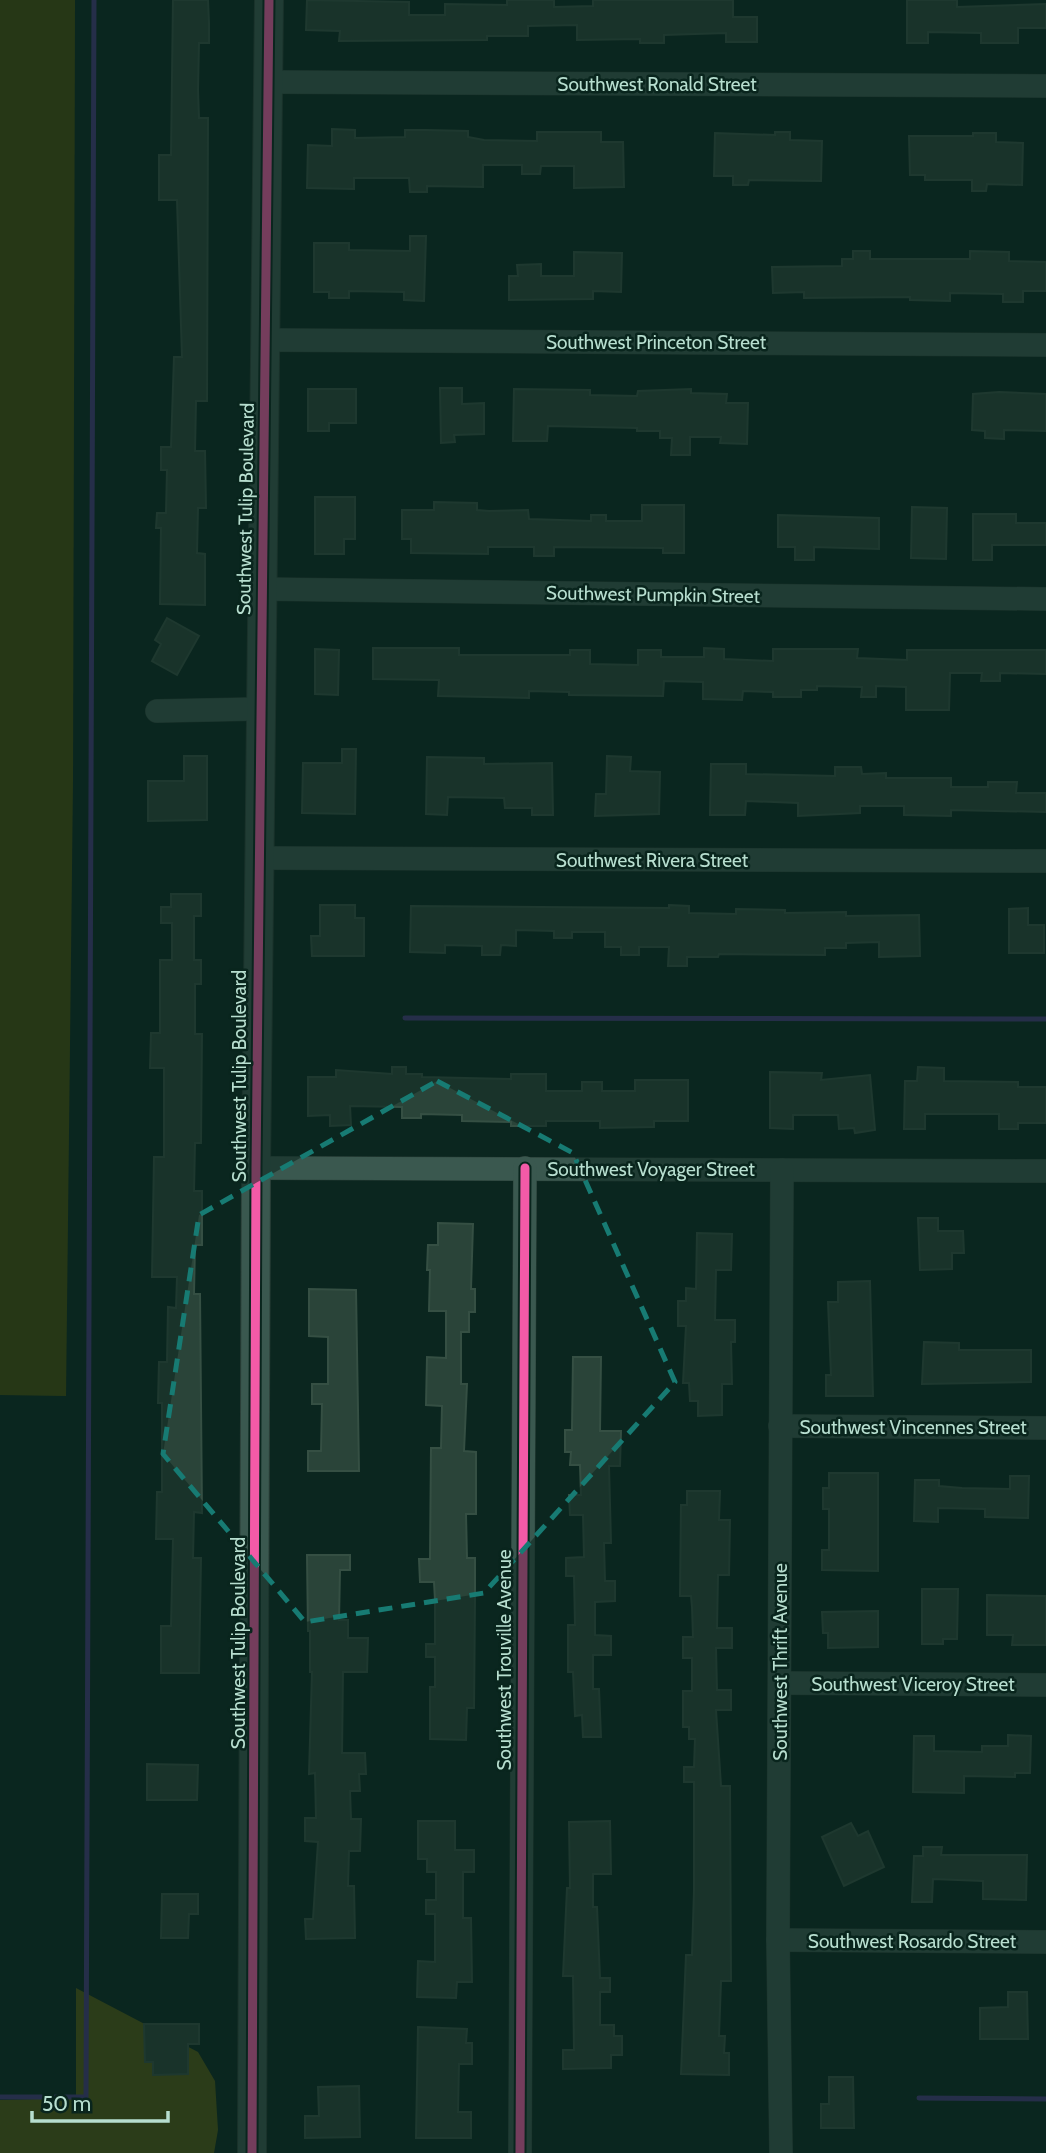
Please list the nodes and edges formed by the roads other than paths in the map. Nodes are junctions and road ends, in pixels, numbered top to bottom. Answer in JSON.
{"nodes":[{"id":1,"x":269,"y":0,"type":"edge"},
{"id":2,"x":268,"y":82,"type":"junction"},
{"id":3,"x":1046,"y":86,"type":"edge"},
{"id":4,"x":266,"y":340,"type":"junction"},
{"id":5,"x":1046,"y":345,"type":"edge"},
{"id":6,"x":261,"y":589,"type":"junction"},
{"id":7,"x":1046,"y":599,"type":"edge"},
{"id":8,"x":260,"y":709,"type":"junction"},
{"id":9,"x":157,"y":711,"type":"dead end"},
{"id":10,"x":258,"y":858,"type":"junction"},
{"id":11,"x":1046,"y":861,"type":"edge"},
{"id":12,"x":256,"y":1168,"type":"junction"},
{"id":13,"x":525,"y":1168,"type":"junction"},
{"id":14,"x":782,"y":1170,"type":"junction"},
{"id":15,"x":1046,"y":1171,"type":"edge"},
{"id":16,"x":780,"y":1426,"type":"junction"},
{"id":17,"x":1046,"y":1428,"type":"edge"},
{"id":18,"x":780,"y":1683,"type":"junction"},
{"id":19,"x":1046,"y":1685,"type":"edge"},
{"id":20,"x":778,"y":1940,"type":"junction"},
{"id":21,"x":1046,"y":1942,"type":"edge"},
{"id":22,"x":252,"y":2153,"type":"edge"},
{"id":23,"x":520,"y":2153,"type":"edge"},
{"id":24,"x":781,"y":2153,"type":"edge"}],
"edges":[{"from":1,"to":2,"type":"street","name":"Southwest Tulip Boulevard"},
{"from":2,"to":3,"type":"street","name":"Southwest Ronald Street"},
{"from":2,"to":4,"type":"street","name":"Southwest Tulip Boulevard"},
{"from":4,"to":5,"type":"street","name":"Southwest Princeton Street"},
{"from":4,"to":6,"type":"street","name":"Southwest Tulip Boulevard"},
{"from":6,"to":7,"type":"street","name":"Southwest Pumpkin Street"},
{"from":6,"to":8,"type":"street","name":"Southwest Tulip Boulevard"},
{"from":8,"to":9,"type":"street"},
{"from":8,"to":10,"type":"street","name":"Southwest Tulip Boulevard"},
{"from":10,"to":11,"type":"street","name":"Southwest Rivera Street"},
{"from":10,"to":12,"type":"street","name":"Southwest Tulip Boulevard"},
{"from":12,"to":13,"type":"street","name":"Southwest Voyager Street"},
{"from":12,"to":22,"type":"street","name":"Southwest Tulip Boulevard"},
{"from":13,"to":14,"type":"street","name":"Southwest Voyager Street"},
{"from":13,"to":23,"type":"street","name":"Southwest Trouville Avenue"},
{"from":14,"to":15,"type":"street","name":"Southwest Voyager Street"},
{"from":14,"to":16,"type":"street","name":"Southwest Thrift Avenue"},
{"from":16,"to":17,"type":"street","name":"Southwest Vincennes Street"},
{"from":16,"to":18,"type":"street","name":"Southwest Thrift Avenue"},
{"from":18,"to":19,"type":"street","name":"Southwest Viceroy Street"},
{"from":18,"to":20,"type":"street","name":"Southwest Thrift Avenue"},
{"from":20,"to":21,"type":"street","name":"Southwest Rosardo Street"},
{"from":20,"to":24,"type":"street","name":"Southwest Thrift Avenue"}]}
